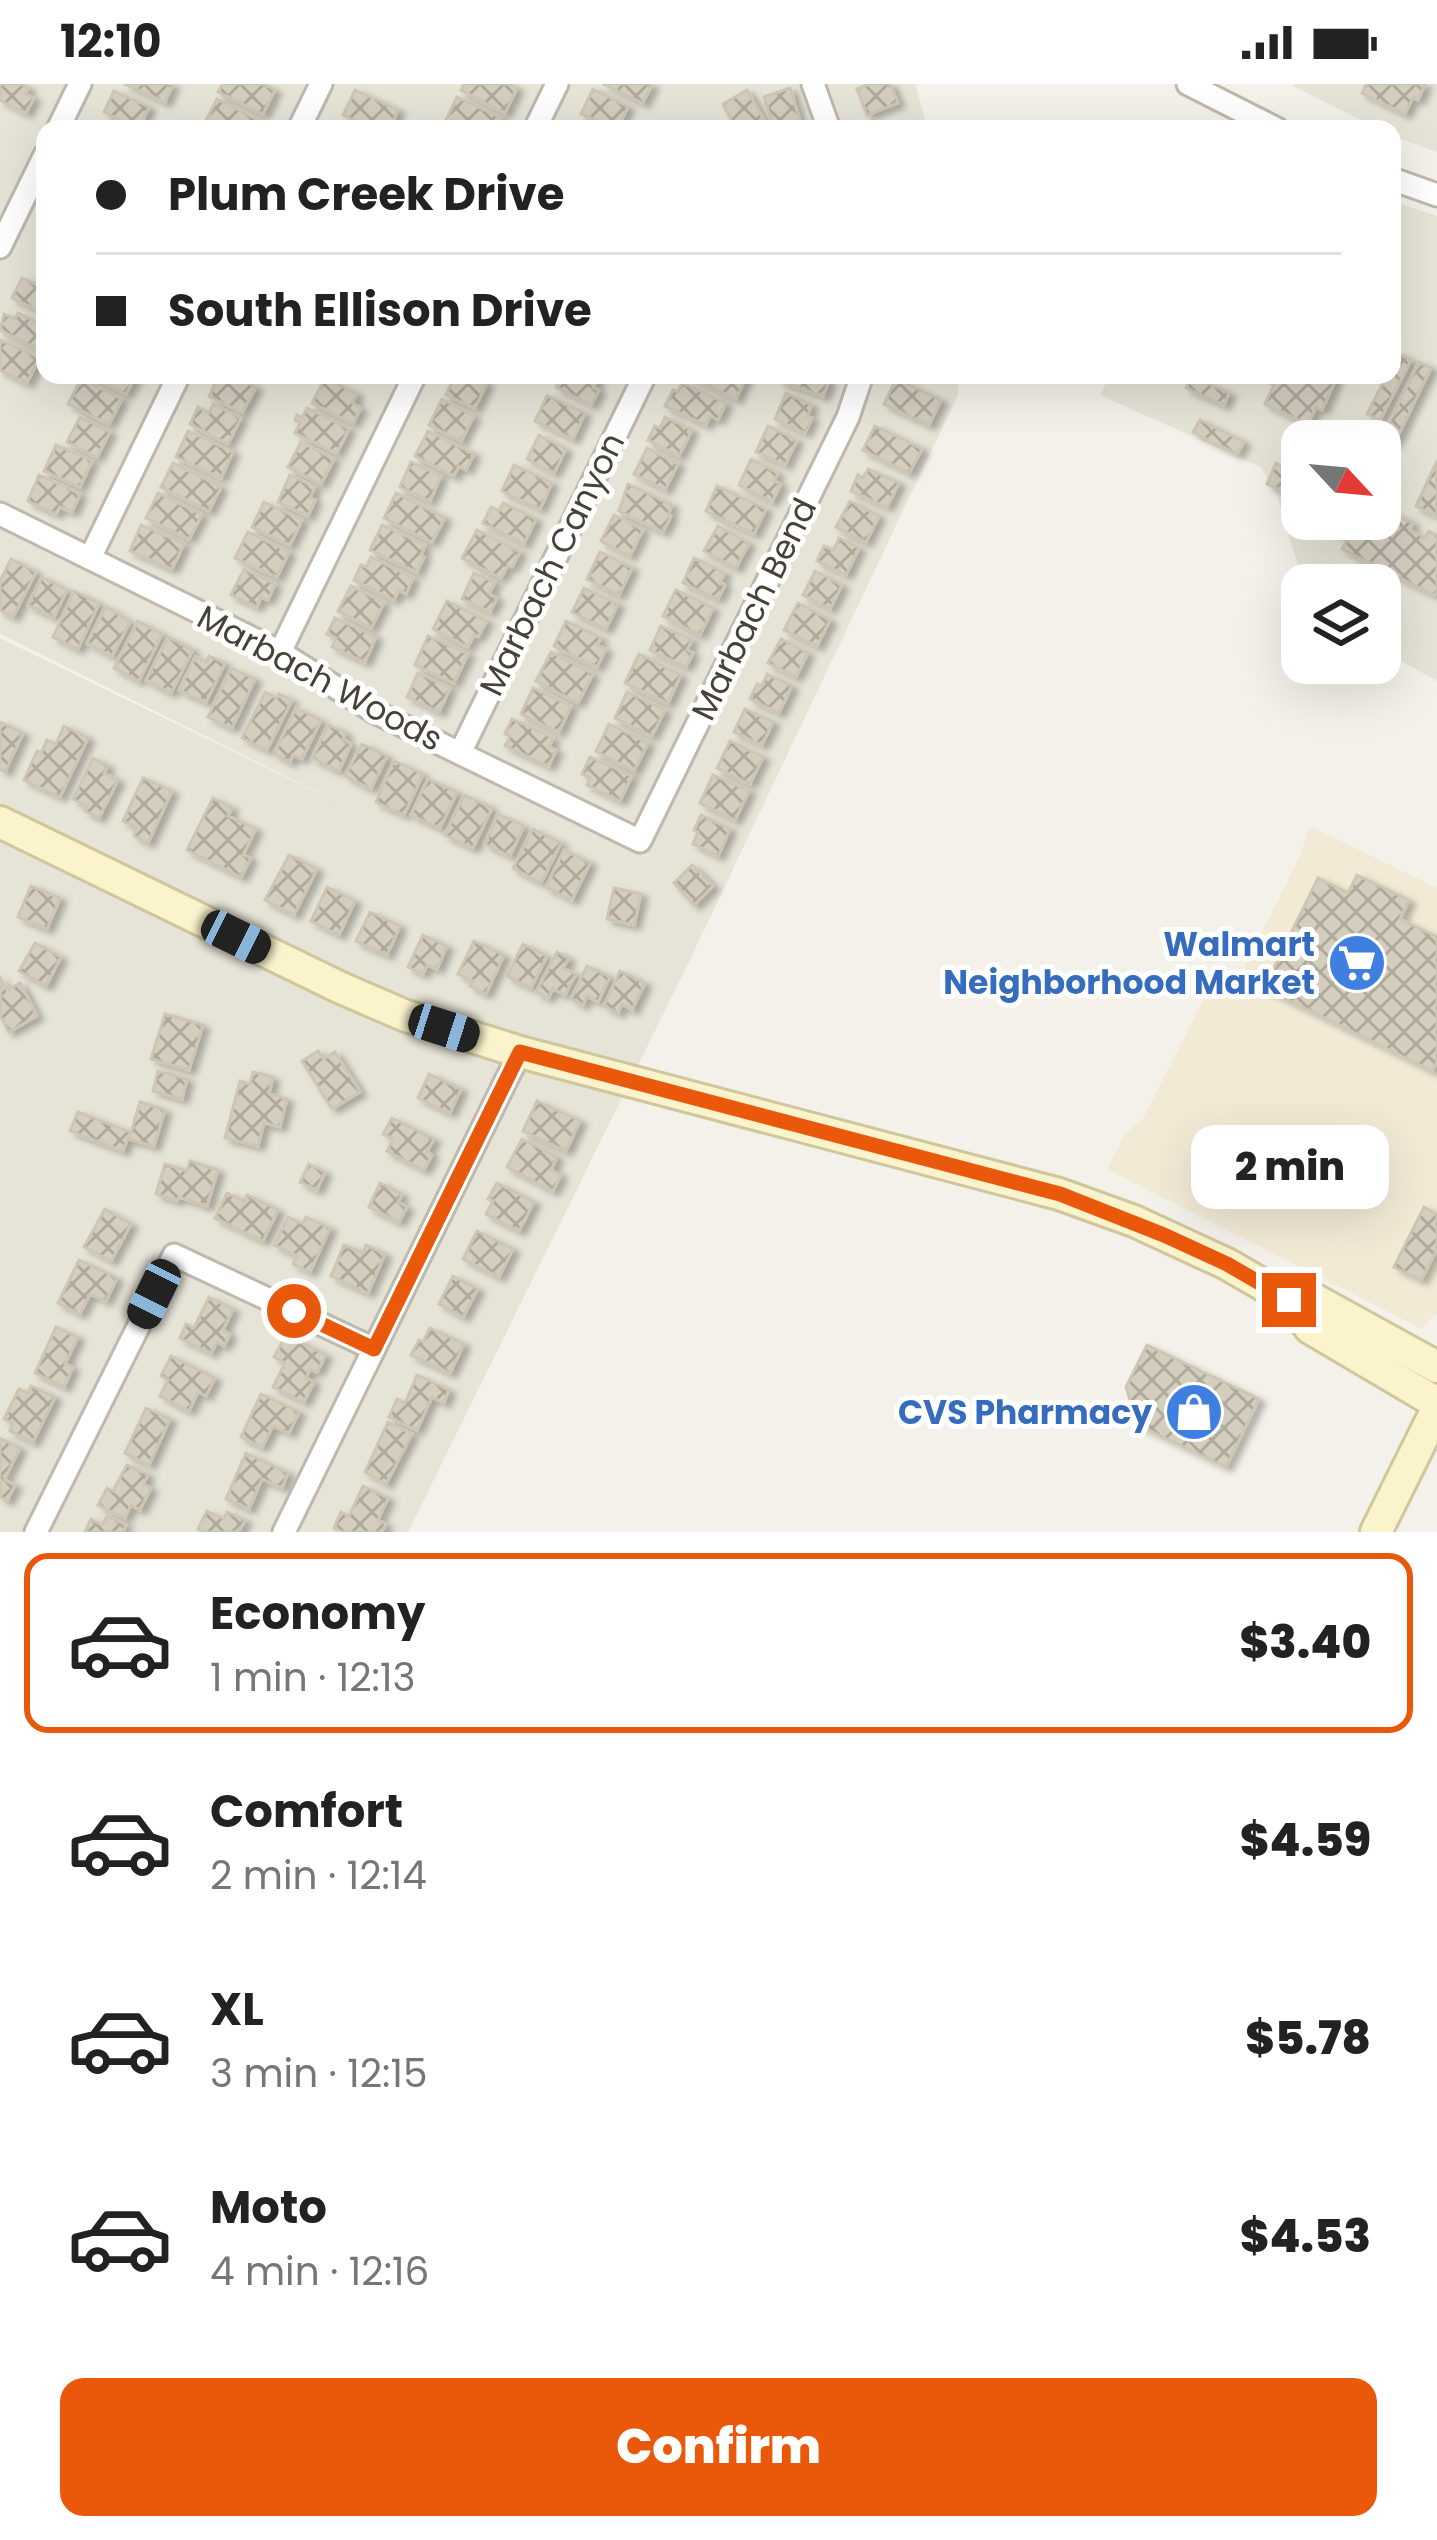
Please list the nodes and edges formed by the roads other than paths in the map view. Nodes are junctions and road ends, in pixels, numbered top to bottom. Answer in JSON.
{"nodes":[{"id":1,"x":80,"y":84,"type":"edge"},
{"id":2,"x":321,"y":84,"type":"edge"},
{"id":3,"x":557,"y":84,"type":"edge"},
{"id":4,"x":812,"y":84,"type":"edge"},
{"id":5,"x":1188,"y":84,"type":"edge"},
{"id":6,"x":62,"y":120,"type":"edge"},
{"id":7,"x":303,"y":120,"type":"edge"},
{"id":8,"x":539,"y":120,"type":"edge"},
{"id":9,"x":826,"y":120,"type":"edge"},
{"id":10,"x":1259,"y":120,"type":"edge"},
{"id":11,"x":36,"y":173,"type":"edge"},
{"id":12,"x":1401,"y":182,"type":"edge"},
{"id":13,"x":1437,"y":195,"type":"edge"},
{"id":14,"x":0,"y":247,"type":"edge"},
{"id":15,"x":175,"y":384,"type":"edge"},
{"id":16,"x":411,"y":384,"type":"edge"},
{"id":17,"x":640,"y":384,"type":"edge"},
{"id":18,"x":859,"y":384,"type":"edge"},
{"id":19,"x":0,"y":514,"type":"edge"},
{"id":20,"x":90,"y":558,"type":"junction"},
{"id":21,"x":280,"y":652,"type":"junction"},
{"id":22,"x":460,"y":753,"type":"junction"},
{"id":23,"x":1,"y":826,"type":"edge"},
{"id":24,"x":640,"y":842,"type":"joint"},
{"id":25,"x":520,"y":1052,"type":"junction"},
{"id":26,"x":1289,"y":1300,"type":"junction"},
{"id":27,"x":374,"y":1349,"type":"junction"},
{"id":28,"x":1437,"y":1367,"type":"edge"},
{"id":29,"x":1437,"y":1406,"type":"edge"},
{"id":30,"x":36,"y":1532,"type":"edge"},
{"id":31,"x":284,"y":1532,"type":"edge"},
{"id":32,"x":1376,"y":1532,"type":"edge"}],
"edges":[{"from":1,"to":6,"type":"street"},
{"from":2,"to":7,"type":"street"},
{"from":3,"to":8,"type":"street"},
{"from":4,"to":9,"type":"street"},
{"from":5,"to":10,"type":"street"},
{"from":11,"to":14,"type":"street"},
{"from":12,"to":13,"type":"street"},
{"from":15,"to":20,"type":"street"},
{"from":16,"to":21,"type":"street"},
{"from":17,"to":22,"type":"street","name":"Marbach Canyon"},
{"from":18,"to":24,"type":"street","name":"Marbach Bend"},
{"from":19,"to":20,"type":"street","name":"Marbach Woods"},
{"from":20,"to":21,"type":"street","name":"Marbach Woods"},
{"from":21,"to":22,"type":"street","name":"Marbach Woods"},
{"from":22,"to":24,"type":"street","name":"Marbach Woods"},
{"from":23,"to":25,"type":"street"},
{"from":25,"to":26,"type":"street"},
{"from":25,"to":27,"type":"street"},
{"from":26,"to":28,"type":"street"},
{"from":26,"to":29,"type":"street"},
{"from":27,"to":30,"type":"street"},
{"from":27,"to":31,"type":"street"},
{"from":29,"to":32,"type":"street"}]}
